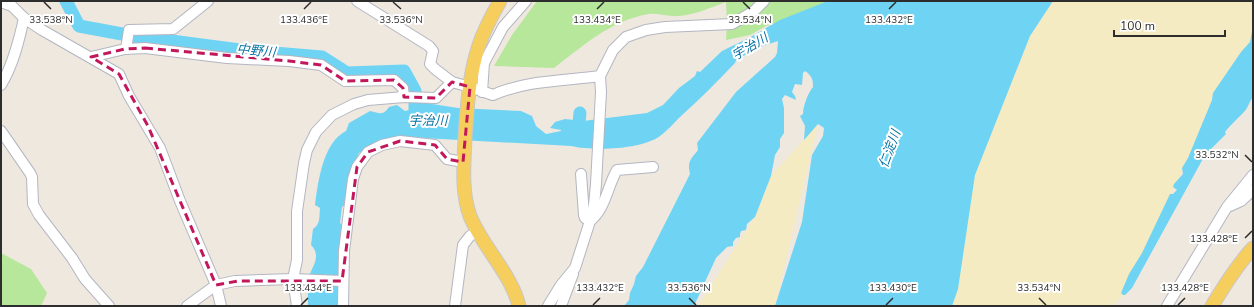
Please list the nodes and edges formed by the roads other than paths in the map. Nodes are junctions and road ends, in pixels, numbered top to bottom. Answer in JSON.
{"nodes":[{"id":1,"x":208,"y":1,"type":"edge"},
{"id":2,"x":357,"y":1,"type":"edge"},
{"id":3,"x":500,"y":1,"type":"edge"},
{"id":4,"x":526,"y":1,"type":"edge"},
{"id":5,"x":764,"y":1,"type":"edge"},
{"id":6,"x":1,"y":2,"type":"edge"},
{"id":7,"x":24,"y":18,"type":"junction"},
{"id":8,"x":126,"y":48,"type":"junction"},
{"id":9,"x":91,"y":57,"type":"junction"},
{"id":10,"x":600,"y":76,"type":"junction"},
{"id":11,"x":452,"y":82,"type":"junction"},
{"id":12,"x":1,"y":85,"type":"edge"},
{"id":13,"x":482,"y":92,"type":"junction"},
{"id":14,"x":469,"y":93,"type":"junction"},
{"id":15,"x":404,"y":98,"type":"junction"},
{"id":16,"x":1,"y":130,"type":"edge"},
{"id":17,"x":463,"y":162,"type":"junction"},
{"id":18,"x":653,"y":167,"type":"dead end"},
{"id":19,"x":581,"y":174,"type":"dead end"},
{"id":20,"x":1253,"y":175,"type":"edge"},
{"id":21,"x":1253,"y":190,"type":"edge"},
{"id":22,"x":1228,"y":207,"type":"junction"},
{"id":23,"x":590,"y":221,"type":"junction"},
{"id":24,"x":478,"y":231,"type":"junction"},
{"id":25,"x":1253,"y":248,"type":"edge"},
{"id":26,"x":575,"y":268,"type":"junction"},
{"id":27,"x":295,"y":279,"type":"junction"},
{"id":28,"x":341,"y":281,"type":"junction"},
{"id":29,"x":216,"y":286,"type":"junction"},
{"id":30,"x":109,"y":306,"type":"edge"},
{"id":31,"x":187,"y":306,"type":"edge"},
{"id":32,"x":221,"y":306,"type":"edge"},
{"id":33,"x":297,"y":306,"type":"edge"},
{"id":34,"x":343,"y":306,"type":"edge"},
{"id":35,"x":455,"y":306,"type":"edge"},
{"id":36,"x":519,"y":306,"type":"edge"},
{"id":37,"x":548,"y":306,"type":"edge"},
{"id":38,"x":561,"y":306,"type":"edge"},
{"id":39,"x":1167,"y":306,"type":"edge"},
{"id":40,"x":1212,"y":306,"type":"edge"}],
"edges":[{"from":1,"to":8,"type":"street"},
{"from":2,"to":11,"type":"street"},
{"from":3,"to":14,"type":"main road"},
{"from":4,"to":13,"type":"street"},
{"from":5,"to":10,"type":"street"},
{"from":6,"to":7,"type":"street"},
{"from":7,"to":9,"type":"street"},
{"from":7,"to":12,"type":"street"},
{"from":8,"to":9,"type":"street"},
{"from":8,"to":15,"type":"street"},
{"from":9,"to":29,"type":"street"},
{"from":10,"to":13,"type":"street"},
{"from":10,"to":23,"type":"street"},
{"from":11,"to":14,"type":"street"},
{"from":11,"to":15,"type":"street"},
{"from":13,"to":14,"type":"street"},
{"from":14,"to":17,"type":"main road"},
{"from":15,"to":27,"type":"street"},
{"from":16,"to":30,"type":"street"},
{"from":17,"to":24,"type":"main road"},
{"from":17,"to":28,"type":"street"},
{"from":18,"to":23,"type":"street"},
{"from":19,"to":23,"type":"street"},
{"from":20,"to":22,"type":"street"},
{"from":21,"to":22,"type":"street"},
{"from":22,"to":39,"type":"street"},
{"from":23,"to":26,"type":"street"},
{"from":24,"to":35,"type":"street"},
{"from":24,"to":36,"type":"main road"},
{"from":25,"to":40,"type":"main road"},
{"from":26,"to":37,"type":"street"},
{"from":26,"to":38,"type":"street"},
{"from":27,"to":28,"type":"street"},
{"from":27,"to":29,"type":"street"},
{"from":27,"to":33,"type":"street"},
{"from":28,"to":34,"type":"street"},
{"from":29,"to":31,"type":"street"},
{"from":29,"to":32,"type":"street"}]}
